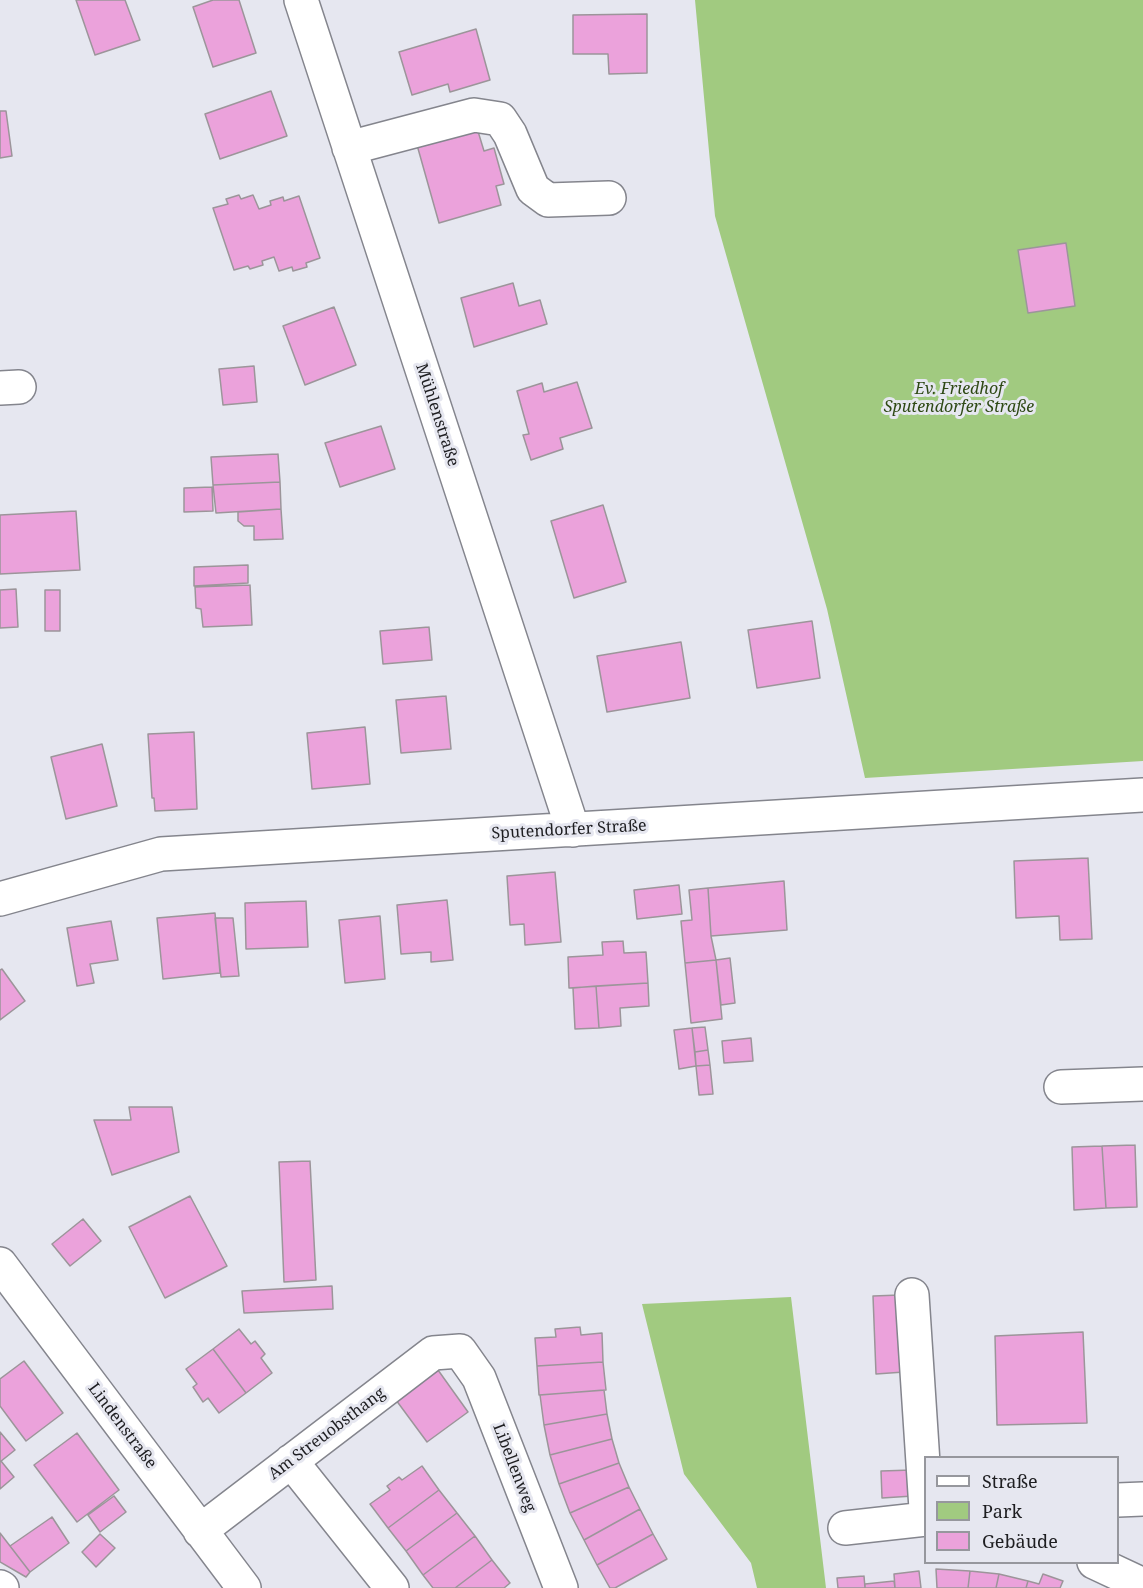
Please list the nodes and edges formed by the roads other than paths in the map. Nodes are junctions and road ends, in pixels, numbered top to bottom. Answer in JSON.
{"nodes":[{"id":1,"x":301,"y":0,"type":"edge"},
{"id":2,"x":349,"y":148,"type":"junction"},
{"id":3,"x":609,"y":198,"type":"dead end"},
{"id":4,"x":1143,"y":795,"type":"edge"},
{"id":5,"x":573,"y":830,"type":"junction"},
{"id":6,"x":0,"y":899,"type":"edge"},
{"id":7,"x":1143,"y":1084,"type":"edge"},
{"id":8,"x":1061,"y":1087,"type":"dead end"},
{"id":9,"x":0,"y":1264,"type":"edge"},
{"id":10,"x":912,"y":1295,"type":"dead end"},
{"id":11,"x":460,"y":1351,"type":"joint"},
{"id":12,"x":291,"y":1461,"type":"junction"},
{"id":13,"x":924,"y":1478,"type":"edge"},
{"id":14,"x":1143,"y":1499,"type":"edge"},
{"id":15,"x":1119,"y":1500,"type":"edge"},
{"id":16,"x":924,"y":1520,"type":"edge"},
{"id":17,"x":845,"y":1528,"type":"dead end"},
{"id":18,"x":200,"y":1531,"type":"junction"},
{"id":19,"x":1096,"y":1564,"type":"edge"},
{"id":20,"x":1143,"y":1585,"type":"edge"},
{"id":21,"x":244,"y":1588,"type":"edge"},
{"id":22,"x":392,"y":1588,"type":"edge"},
{"id":23,"x":561,"y":1588,"type":"edge"}],
"edges":[{"from":1,"to":2,"type":"street","name":"Mühlenstraße"},
{"from":2,"to":3,"type":"street"},
{"from":2,"to":5,"type":"street","name":"Mühlenstraße"},
{"from":4,"to":5,"type":"street","name":"Sputendorfer Straße"},
{"from":5,"to":6,"type":"street","name":"Sputendorfer Straße"},
{"from":7,"to":8,"type":"street"},
{"from":9,"to":18,"type":"street","name":"Lindenstraße"},
{"from":10,"to":13,"type":"street"},
{"from":11,"to":12,"type":"street","name":"Am Streuobsthang"},
{"from":11,"to":23,"type":"street","name":"Libellenweg"},
{"from":12,"to":18,"type":"street","name":"Am Streuobsthang"},
{"from":12,"to":22,"type":"street"},
{"from":14,"to":15,"type":"street"},
{"from":16,"to":17,"type":"street"},
{"from":18,"to":21,"type":"street","name":"Lindenstraße"},
{"from":19,"to":20,"type":"street"}]}
